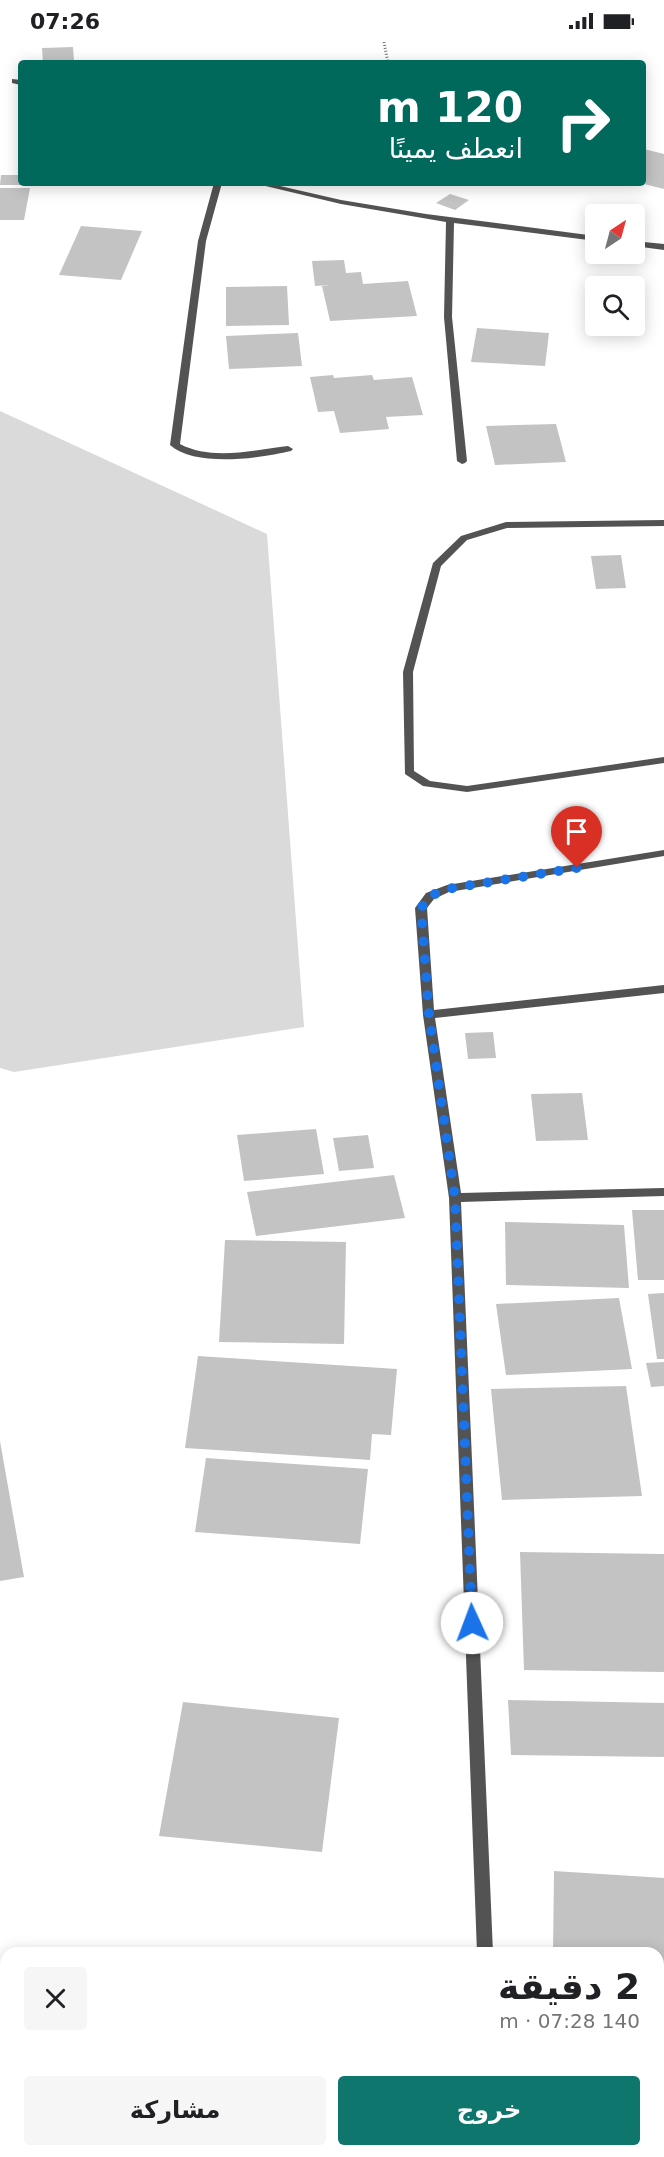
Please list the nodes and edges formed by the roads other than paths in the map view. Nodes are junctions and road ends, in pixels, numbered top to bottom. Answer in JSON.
{"nodes":[{"id":1,"x":217,"y":186,"type":"edge"},
{"id":2,"x":269,"y":186,"type":"edge"},
{"id":3,"x":450,"y":222,"type":"junction"},
{"id":4,"x":585,"y":238,"type":"edge"},
{"id":5,"x":645,"y":244,"type":"edge"},
{"id":6,"x":664,"y":247,"type":"edge"},
{"id":7,"x":288,"y":449,"type":"dead end"},
{"id":8,"x":462,"y":461,"type":"dead end"},
{"id":9,"x":664,"y":523,"type":"edge"},
{"id":10,"x":664,"y":760,"type":"edge"},
{"id":11,"x":664,"y":854,"type":"edge"},
{"id":12,"x":664,"y":989,"type":"edge"},
{"id":13,"x":429,"y":1015,"type":"junction"},
{"id":14,"x":664,"y":1192,"type":"edge"},
{"id":15,"x":455,"y":1198,"type":"junction"},
{"id":16,"x":485,"y":1947,"type":"edge"}],
"edges":[{"from":1,"to":7,"type":"street"},
{"from":2,"to":3,"type":"street"},
{"from":3,"to":4,"type":"street"},
{"from":3,"to":8,"type":"street"},
{"from":5,"to":6,"type":"street"},
{"from":9,"to":10,"type":"street"},
{"from":11,"to":13,"type":"street"},
{"from":12,"to":13,"type":"street"},
{"from":13,"to":15,"type":"street"},
{"from":14,"to":15,"type":"street"},
{"from":15,"to":16,"type":"street"}]}
